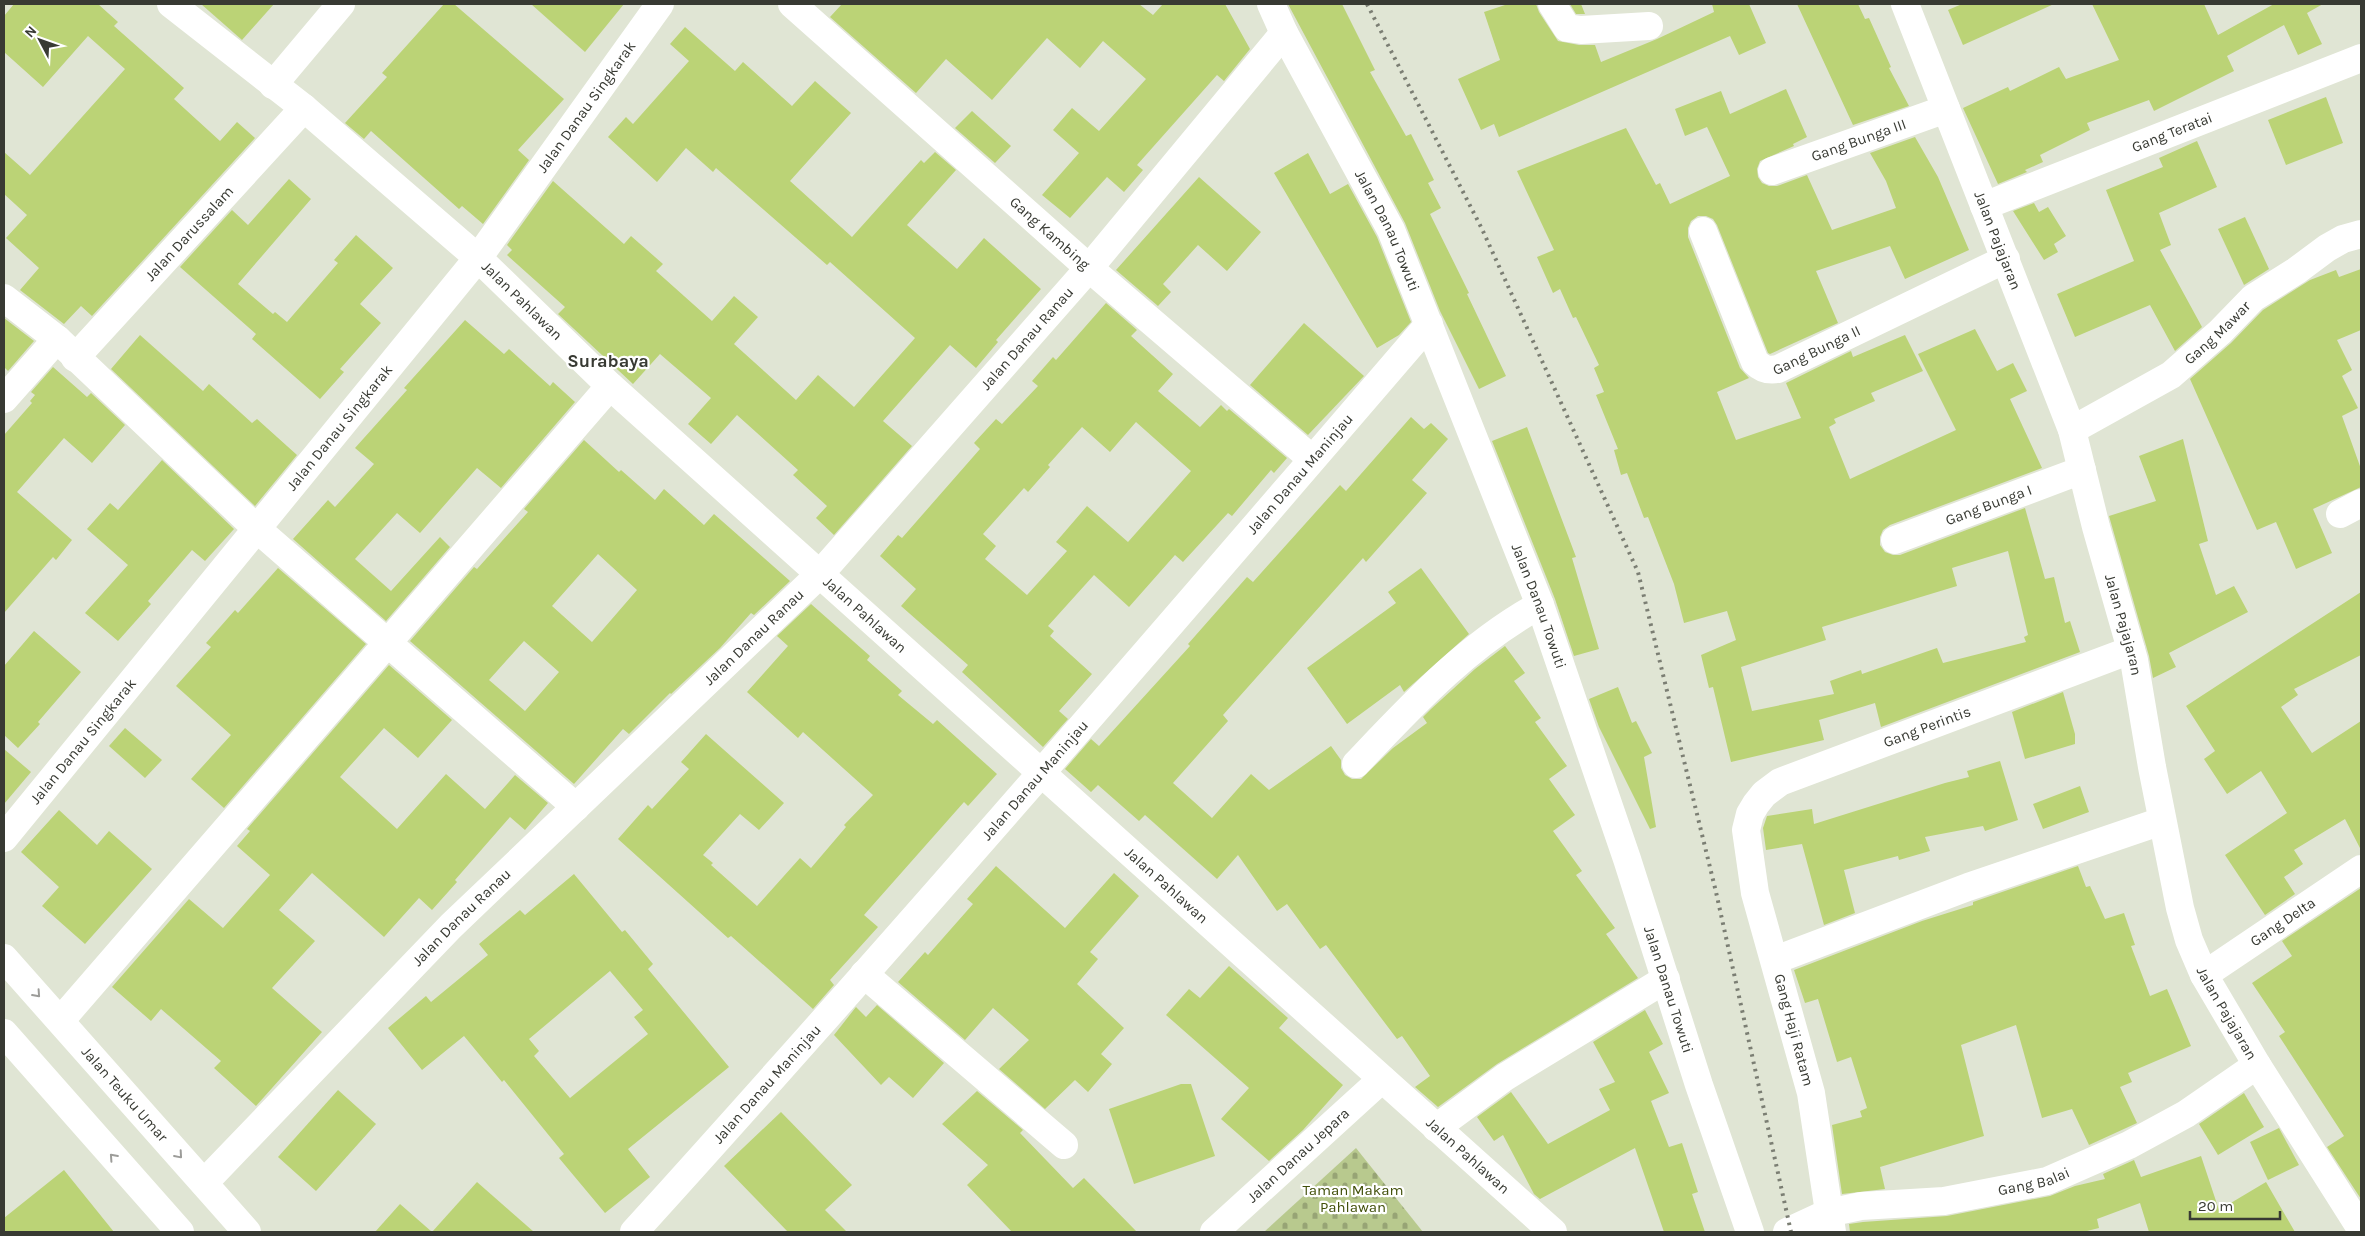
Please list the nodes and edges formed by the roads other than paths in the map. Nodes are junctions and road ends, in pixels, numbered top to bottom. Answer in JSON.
{"nodes":[{"id":1,"x":171,"y":4,"type":"edge"},
{"id":2,"x":341,"y":4,"type":"edge"},
{"id":3,"x":660,"y":4,"type":"edge"},
{"id":4,"x":792,"y":4,"type":"edge"},
{"id":5,"x":1271,"y":4,"type":"edge"},
{"id":6,"x":1552,"y":4,"type":"edge"},
{"id":7,"x":1905,"y":4,"type":"edge"},
{"id":8,"x":1649,"y":26,"type":"dead end"},
{"id":9,"x":1284,"y":33,"type":"junction"},
{"id":10,"x":2361,"y":58,"type":"edge"},
{"id":11,"x":273,"y":85,"type":"junction"},
{"id":12,"x":304,"y":108,"type":"junction"},
{"id":13,"x":1946,"y":109,"type":"junction"},
{"id":14,"x":1772,"y":171,"type":"dead end"},
{"id":15,"x":1984,"y":206,"type":"junction"},
{"id":16,"x":1703,"y":231,"type":"dead end"},
{"id":17,"x":2361,"y":234,"type":"edge"},
{"id":18,"x":478,"y":258,"type":"junction"},
{"id":19,"x":2006,"y":259,"type":"junction"},
{"id":20,"x":1089,"y":268,"type":"junction"},
{"id":21,"x":4,"y":298,"type":"edge"},
{"id":22,"x":1429,"y":324,"type":"junction"},
{"id":23,"x":66,"y":349,"type":"junction"},
{"id":24,"x":610,"y":386,"type":"junction"},
{"id":25,"x":4,"y":399,"type":"edge"},
{"id":26,"x":2072,"y":430,"type":"junction"},
{"id":27,"x":1312,"y":460,"type":"junction"},
{"id":28,"x":2082,"y":470,"type":"junction"},
{"id":29,"x":256,"y":528,"type":"junction"},
{"id":30,"x":1895,"y":540,"type":"dead end"},
{"id":31,"x":820,"y":575,"type":"junction"},
{"id":32,"x":1540,"y":605,"type":"junction"},
{"id":33,"x":387,"y":644,"type":"junction"},
{"id":34,"x":2131,"y":650,"type":"junction"},
{"id":35,"x":1356,"y":764,"type":"dead end"},
{"id":36,"x":1041,"y":772,"type":"junction"},
{"id":37,"x":576,"y":807,"type":"junction"},
{"id":38,"x":2162,"y":821,"type":"junction"},
{"id":39,"x":1746,"y":830,"type":"joint"},
{"id":40,"x":4,"y":838,"type":"edge"},
{"id":41,"x":2361,"y":869,"type":"edge"},
{"id":42,"x":4,"y":958,"type":"edge"},
{"id":43,"x":1775,"y":960,"type":"junction"},
{"id":44,"x":864,"y":974,"type":"junction"},
{"id":45,"x":2204,"y":975,"type":"junction"},
{"id":46,"x":1666,"y":979,"type":"junction"},
{"id":47,"x":61,"y":1020,"type":"junction"},
{"id":48,"x":4,"y":1033,"type":"edge"},
{"id":49,"x":2257,"y":1065,"type":"junction"},
{"id":50,"x":1382,"y":1079,"type":"junction"},
{"id":51,"x":1436,"y":1128,"type":"junction"},
{"id":52,"x":1064,"y":1145,"type":"dead end"},
{"id":53,"x":204,"y":1183,"type":"junction"},
{"id":54,"x":1830,"y":1223,"type":"edge"},
{"id":55,"x":2361,"y":1229,"type":"edge"},
{"id":56,"x":177,"y":1231,"type":"edge"},
{"id":57,"x":247,"y":1232,"type":"edge"},
{"id":58,"x":634,"y":1232,"type":"edge"},
{"id":59,"x":1214,"y":1232,"type":"edge"},
{"id":60,"x":1553,"y":1232,"type":"edge"},
{"id":61,"x":1750,"y":1232,"type":"edge"},
{"id":62,"x":1787,"y":1232,"type":"edge"}],
"edges":[{"from":1,"to":11,"type":"main road","name":"Jalan Pahlawan"},
{"from":2,"to":11,"type":"main road"},
{"from":3,"to":18,"type":"main road","name":"Jalan Danau Singkarak"},
{"from":4,"to":20,"type":"main road","name":"Gang Kambing"},
{"from":5,"to":9,"type":"main road","name":"Jalan Danau Towuti"},
{"from":6,"to":8,"type":"main road"},
{"from":7,"to":13,"type":"main road","name":"Jalan Pajajaran"},
{"from":9,"to":20,"type":"main road","name":"Jalan Danau Ranau"},
{"from":9,"to":22,"type":"main road","name":"Jalan Danau Towuti"},
{"from":10,"to":15,"type":"main road","name":"Gang Teratai"},
{"from":11,"to":12,"type":"main road","name":"Jalan Pahlawan"},
{"from":12,"to":18,"type":"main road","name":"Jalan Pahlawan"},
{"from":12,"to":23,"type":"main road","name":"Jalan Darussalam"},
{"from":13,"to":14,"type":"main road","name":"Gang Bunga III"},
{"from":13,"to":15,"type":"main road","name":"Jalan Pajajaran"},
{"from":15,"to":19,"type":"main road","name":"Jalan Pajajaran"},
{"from":16,"to":19,"type":"main road","name":"Gang Bunga II"},
{"from":17,"to":26,"type":"main road","name":"Gang Mawar"},
{"from":18,"to":24,"type":"main road","name":"Jalan Pahlawan"},
{"from":18,"to":29,"type":"main road","name":"Jalan Danau Singkarak"},
{"from":19,"to":26,"type":"main road","name":"Jalan Pajajaran"},
{"from":20,"to":27,"type":"main road","name":"Gang Kambing"},
{"from":20,"to":31,"type":"main road","name":"Jalan Danau Ranau"},
{"from":21,"to":23,"type":"main road"},
{"from":22,"to":27,"type":"main road","name":"Jalan Danau Maninjau"},
{"from":22,"to":32,"type":"main road","name":"Jalan Danau Towuti"},
{"from":23,"to":25,"type":"main road","name":"Jalan Darussalam"},
{"from":23,"to":29,"type":"main road"},
{"from":24,"to":31,"type":"main road","name":"Jalan Pahlawan"},
{"from":24,"to":33,"type":"main road"},
{"from":26,"to":28,"type":"main road","name":"Jalan Pajajaran"},
{"from":27,"to":36,"type":"main road","name":"Jalan Danau Maninjau"},
{"from":28,"to":30,"type":"main road","name":"Gang Bunga I"},
{"from":28,"to":34,"type":"main road","name":"Jalan Pajajaran"},
{"from":29,"to":33,"type":"main road"},
{"from":29,"to":40,"type":"main road","name":"Jalan Danau Singkarak"},
{"from":31,"to":36,"type":"main road","name":"Jalan Pahlawan"},
{"from":31,"to":37,"type":"main road","name":"Jalan Danau Ranau"},
{"from":32,"to":35,"type":"main road"},
{"from":32,"to":46,"type":"main road","name":"Jalan Danau Towuti"},
{"from":33,"to":37,"type":"main road"},
{"from":33,"to":47,"type":"main road"},
{"from":34,"to":38,"type":"main road","name":"Jalan Pajajaran"},
{"from":34,"to":39,"type":"main road","name":"Gang Perintis"},
{"from":36,"to":44,"type":"main road","name":"Jalan Danau Maninjau"},
{"from":36,"to":50,"type":"main road","name":"Jalan Pahlawan"},
{"from":37,"to":53,"type":"main road","name":"Jalan Danau Ranau"},
{"from":38,"to":43,"type":"main road"},
{"from":38,"to":45,"type":"main road","name":"Jalan Pajajaran"},
{"from":39,"to":43,"type":"main road","name":"Gang Haji Ratam"},
{"from":41,"to":45,"type":"main road","name":"Gang Delta"},
{"from":42,"to":47,"type":"main road","name":"Jalan Teuku Umar","one_way":true},
{"from":43,"to":54,"type":"main road","name":"Gang Haji Ratam"},
{"from":44,"to":52,"type":"main road"},
{"from":44,"to":58,"type":"main road","name":"Jalan Danau Maninjau"},
{"from":45,"to":49,"type":"main road","name":"Jalan Pajajaran"},
{"from":46,"to":51,"type":"main road"},
{"from":46,"to":61,"type":"main road","name":"Jalan Danau Towuti"},
{"from":47,"to":53,"type":"main road","name":"Jalan Teuku Umar","one_way":true},
{"from":56,"to":48,"type":"main road","one_way":true},
{"from":49,"to":54,"type":"main road","name":"Gang Balai"},
{"from":49,"to":55,"type":"main road","name":"Jalan Pajajaran"},
{"from":50,"to":51,"type":"main road","name":"Jalan Pahlawan"},
{"from":50,"to":59,"type":"main road","name":"Jalan Danau Jepara"},
{"from":51,"to":60,"type":"main road","name":"Jalan Pahlawan"},
{"from":53,"to":57,"type":"main road","name":"Jalan Teuku Umar"},
{"from":54,"to":62,"type":"main road","name":"Gang Balai"}]}
